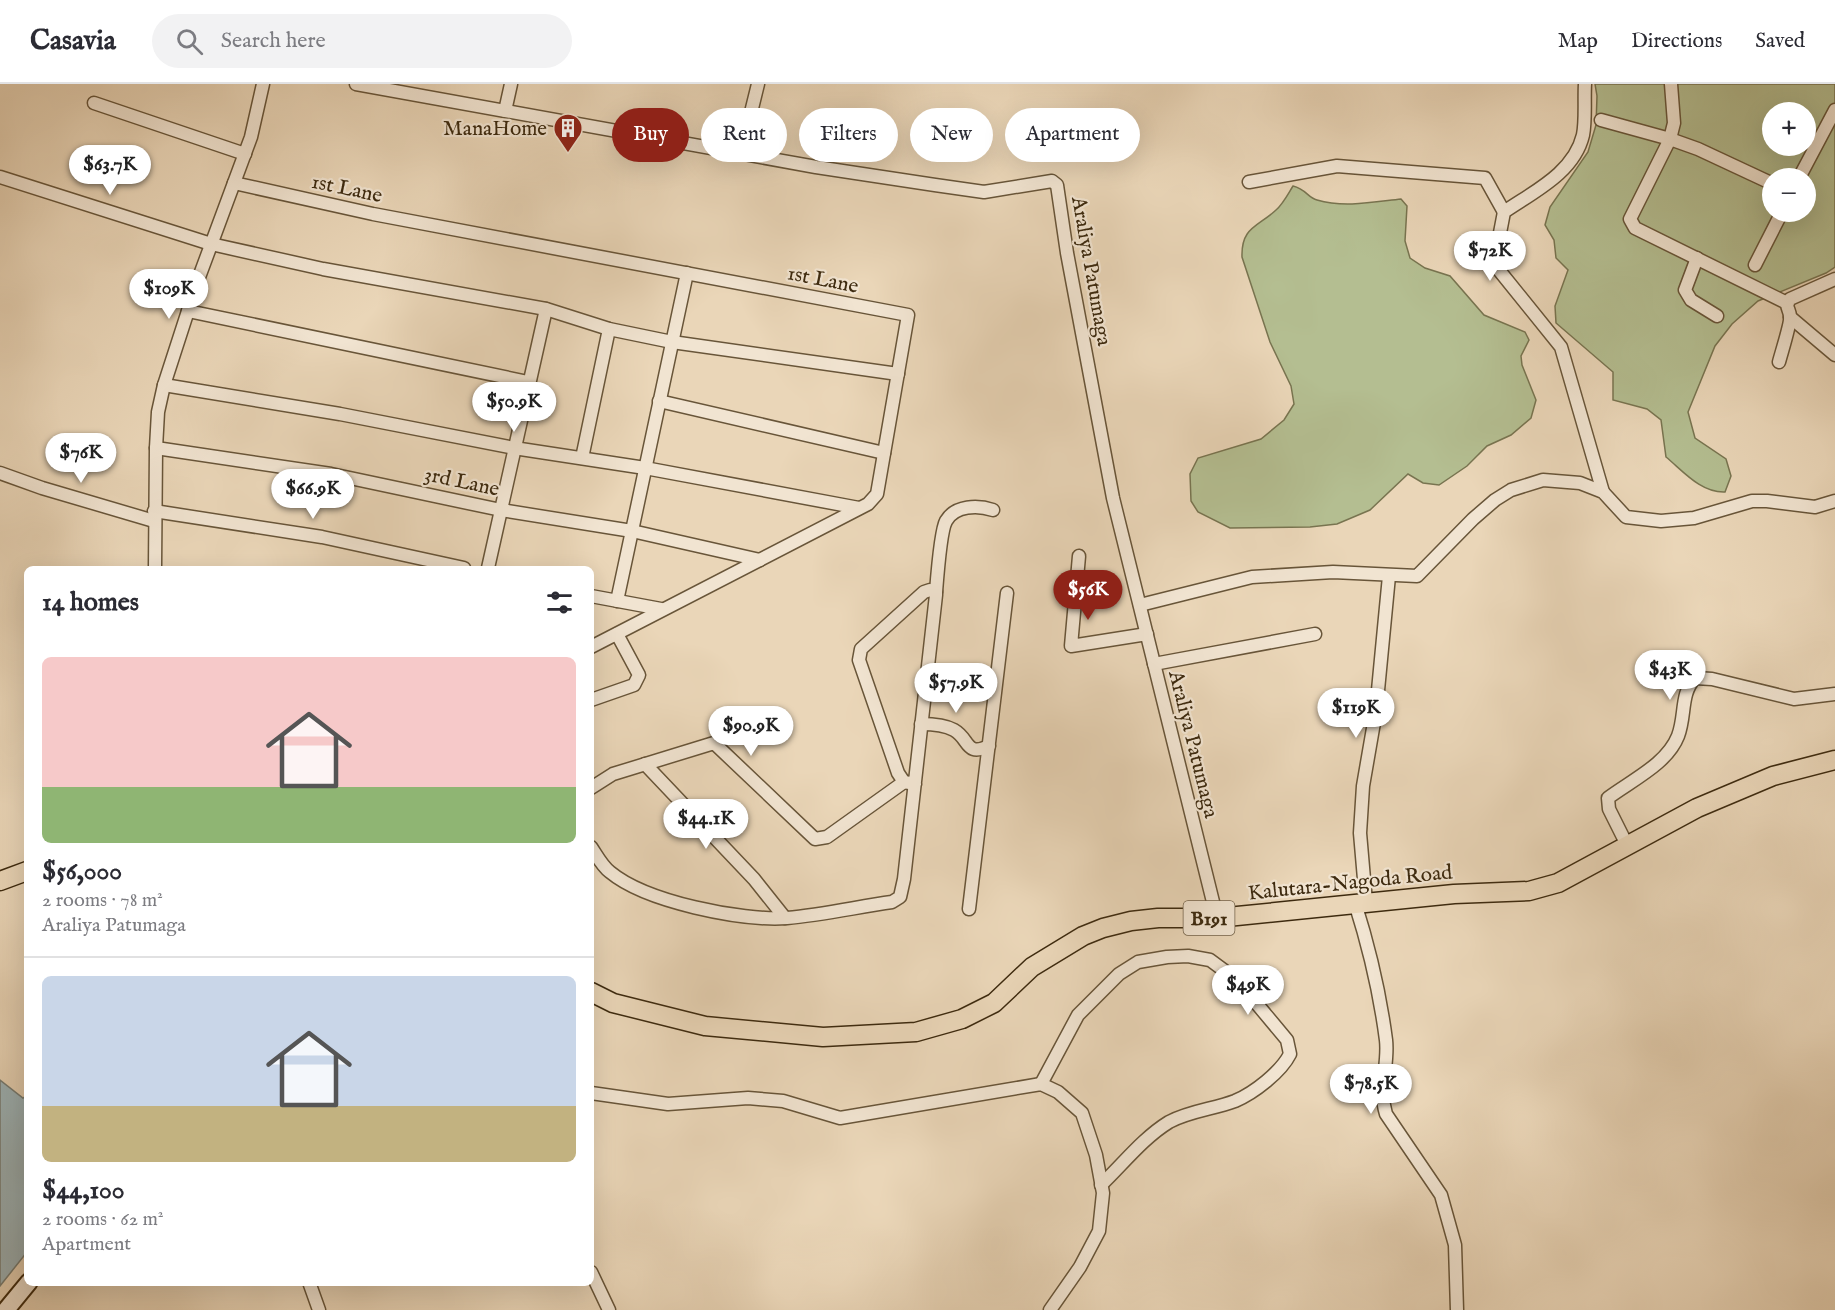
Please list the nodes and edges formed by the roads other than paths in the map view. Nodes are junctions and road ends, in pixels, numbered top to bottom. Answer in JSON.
{"nodes":[{"id":1,"x":263,"y":84,"type":"edge"},
{"id":2,"x":356,"y":84,"type":"edge"},
{"id":3,"x":511,"y":84,"type":"edge"},
{"id":4,"x":758,"y":84,"type":"edge"},
{"id":5,"x":1585,"y":84,"type":"edge"},
{"id":6,"x":1671,"y":84,"type":"edge"},
{"id":7,"x":94,"y":103,"type":"dead end"},
{"id":8,"x":752,"y":108,"type":"edge"},
{"id":9,"x":1835,"y":110,"type":"edge"},
{"id":10,"x":505,"y":111,"type":"junction"},
{"id":11,"x":1601,"y":120,"type":"dead end"},
{"id":12,"x":1670,"y":139,"type":"junction"},
{"id":13,"x":701,"y":146,"type":"edge"},
{"id":14,"x":245,"y":154,"type":"junction"},
{"id":15,"x":787,"y":162,"type":"edge"},
{"id":16,"x":1804,"y":168,"type":"edge"},
{"id":17,"x":0,"y":177,"type":"edge"},
{"id":18,"x":1762,"y":179,"type":"edge"},
{"id":19,"x":1249,"y":182,"type":"dead end"},
{"id":20,"x":234,"y":183,"type":"junction"},
{"id":21,"x":1504,"y":212,"type":"junction"},
{"id":22,"x":1777,"y":222,"type":"edge"},
{"id":23,"x":211,"y":244,"type":"junction"},
{"id":24,"x":1697,"y":258,"type":"junction"},
{"id":25,"x":1755,"y":265,"type":"dead end"},
{"id":26,"x":687,"y":273,"type":"junction"},
{"id":27,"x":1835,"y":279,"type":"edge"},
{"id":28,"x":1787,"y":303,"type":"junction"},
{"id":29,"x":546,"y":309,"type":"junction"},
{"id":30,"x":188,"y":311,"type":"junction"},
{"id":31,"x":1717,"y":316,"type":"dead end"},
{"id":32,"x":1790,"y":317,"type":"junction"},
{"id":33,"x":609,"y":329,"type":"junction"},
{"id":34,"x":672,"y":342,"type":"junction"},
{"id":35,"x":1835,"y":355,"type":"edge"},
{"id":36,"x":1779,"y":362,"type":"dead end"},
{"id":37,"x":898,"y":374,"type":"junction"},
{"id":38,"x":528,"y":382,"type":"junction"},
{"id":39,"x":164,"y":385,"type":"junction"},
{"id":40,"x":659,"y":401,"type":"junction"},
{"id":41,"x":156,"y":448,"type":"junction"},
{"id":42,"x":514,"y":448,"type":"junction"},
{"id":43,"x":884,"y":453,"type":"junction"},
{"id":44,"x":582,"y":458,"type":"junction"},
{"id":45,"x":645,"y":468,"type":"junction"},
{"id":46,"x":0,"y":473,"type":"edge"},
{"id":47,"x":1603,"y":492,"type":"junction"},
{"id":48,"x":1835,"y":501,"type":"edge"},
{"id":49,"x":859,"y":508,"type":"junction"},
{"id":50,"x":501,"y":510,"type":"junction"},
{"id":51,"x":993,"y":510,"type":"dead end"},
{"id":52,"x":154,"y":516,"type":"junction"},
{"id":53,"x":632,"y":531,"type":"junction"},
{"id":54,"x":1079,"y":556,"type":"dead end"},
{"id":55,"x":760,"y":560,"type":"junction"},
{"id":56,"x":155,"y":566,"type":"edge"},
{"id":57,"x":455,"y":566,"type":"edge"},
{"id":58,"x":488,"y":566,"type":"edge"},
{"id":59,"x":1389,"y":576,"type":"junction"},
{"id":60,"x":936,"y":592,"type":"junction"},
{"id":61,"x":1007,"y":593,"type":"dead end"},
{"id":62,"x":594,"y":597,"type":"edge"},
{"id":63,"x":617,"y":601,"type":"junction"},
{"id":64,"x":1140,"y":605,"type":"junction"},
{"id":65,"x":661,"y":609,"type":"junction"},
{"id":66,"x":1316,"y":633,"type":"dead end"},
{"id":67,"x":617,"y":634,"type":"junction"},
{"id":68,"x":1147,"y":634,"type":"junction"},
{"id":69,"x":594,"y":646,"type":"edge"},
{"id":70,"x":1154,"y":664,"type":"junction"},
{"id":71,"x":1835,"y":694,"type":"edge"},
{"id":72,"x":594,"y":699,"type":"edge"},
{"id":73,"x":921,"y":724,"type":"junction"},
{"id":74,"x":988,"y":746,"type":"junction"},
{"id":75,"x":1835,"y":760,"type":"edge"},
{"id":76,"x":645,"y":764,"type":"junction"},
{"id":77,"x":909,"y":783,"type":"junction"},
{"id":78,"x":594,"y":786,"type":"edge"},
{"id":79,"x":1627,"y":845,"type":"junction"},
{"id":80,"x":594,"y":852,"type":"edge"},
{"id":81,"x":24,"y":872,"type":"edge"},
{"id":82,"x":0,"y":881,"type":"edge"},
{"id":83,"x":1361,"y":903,"type":"junction"},
{"id":84,"x":969,"y":909,"type":"dead end"},
{"id":85,"x":785,"y":918,"type":"junction"},
{"id":86,"x":1217,"y":918,"type":"junction"},
{"id":87,"x":594,"y":994,"type":"edge"},
{"id":88,"x":1041,"y":1084,"type":"junction"},
{"id":89,"x":594,"y":1093,"type":"edge"},
{"id":90,"x":1101,"y":1185,"type":"junction"},
{"id":91,"x":594,"y":1278,"type":"edge"},
{"id":92,"x":26,"y":1286,"type":"edge"},
{"id":93,"x":310,"y":1286,"type":"edge"},
{"id":94,"x":6,"y":1310,"type":"edge"},
{"id":95,"x":319,"y":1310,"type":"edge"},
{"id":96,"x":609,"y":1310,"type":"edge"},
{"id":97,"x":1050,"y":1310,"type":"edge"},
{"id":98,"x":1457,"y":1310,"type":"edge"}],
"edges":[{"from":1,"to":14,"type":"street"},
{"from":2,"to":10,"type":"street","name":"Araliya Patumaga"},
{"from":3,"to":10,"type":"street"},
{"from":4,"to":8,"type":"street"},
{"from":5,"to":21,"type":"street"},
{"from":6,"to":12,"type":"street"},
{"from":7,"to":14,"type":"street"},
{"from":9,"to":16,"type":"street"},
{"from":10,"to":13,"type":"street","name":"Araliya Patumaga"},
{"from":11,"to":12,"type":"street"},
{"from":12,"to":18,"type":"street"},
{"from":12,"to":24,"type":"street"},
{"from":14,"to":20,"type":"street"},
{"from":15,"to":64,"type":"street","name":"Araliya Patumaga"},
{"from":17,"to":23,"type":"street"},
{"from":19,"to":21,"type":"street"},
{"from":20,"to":23,"type":"street"},
{"from":20,"to":26,"type":"street","name":"1st Lane"},
{"from":21,"to":47,"type":"street"},
{"from":22,"to":25,"type":"street"},
{"from":23,"to":29,"type":"street"},
{"from":23,"to":30,"type":"street"},
{"from":24,"to":28,"type":"street"},
{"from":24,"to":31,"type":"street"},
{"from":26,"to":34,"type":"street"},
{"from":26,"to":37,"type":"street","name":"1st Lane"},
{"from":27,"to":28,"type":"street"},
{"from":28,"to":32,"type":"street"},
{"from":29,"to":33,"type":"street"},
{"from":29,"to":38,"type":"street"},
{"from":30,"to":38,"type":"street"},
{"from":30,"to":39,"type":"street"},
{"from":32,"to":35,"type":"street"},
{"from":32,"to":36,"type":"street"},
{"from":33,"to":34,"type":"street"},
{"from":33,"to":44,"type":"street"},
{"from":34,"to":37,"type":"street"},
{"from":34,"to":40,"type":"street"},
{"from":37,"to":43,"type":"street","name":"1st Lane"},
{"from":38,"to":42,"type":"street"},
{"from":39,"to":41,"type":"street"},
{"from":39,"to":42,"type":"street"},
{"from":40,"to":43,"type":"street"},
{"from":40,"to":45,"type":"street"},
{"from":41,"to":50,"type":"street","name":"3rd Lane"},
{"from":41,"to":52,"type":"street"},
{"from":42,"to":44,"type":"street"},
{"from":42,"to":50,"type":"street"},
{"from":43,"to":49,"type":"street","name":"1st Lane"},
{"from":44,"to":45,"type":"street"},
{"from":45,"to":49,"type":"street"},
{"from":45,"to":53,"type":"street"},
{"from":46,"to":52,"type":"street"},
{"from":47,"to":48,"type":"street"},
{"from":47,"to":59,"type":"street"},
{"from":49,"to":55,"type":"street","name":"1st Lane"},
{"from":50,"to":53,"type":"street","name":"3rd Lane"},
{"from":50,"to":58,"type":"street"},
{"from":51,"to":60,"type":"street"},
{"from":52,"to":56,"type":"street"},
{"from":52,"to":57,"type":"street"},
{"from":53,"to":55,"type":"street","name":"3rd Lane"},
{"from":53,"to":63,"type":"street"},
{"from":54,"to":68,"type":"street"},
{"from":55,"to":65,"type":"street","name":"1st Lane"},
{"from":59,"to":64,"type":"street"},
{"from":59,"to":83,"type":"street"},
{"from":60,"to":73,"type":"street"},
{"from":60,"to":77,"type":"street"},
{"from":61,"to":74,"type":"street"},
{"from":62,"to":63,"type":"street"},
{"from":63,"to":65,"type":"street"},
{"from":64,"to":68,"type":"street","name":"Araliya Patumaga"},
{"from":65,"to":67,"type":"street","name":"1st Lane"},
{"from":66,"to":70,"type":"street"},
{"from":67,"to":69,"type":"street","name":"1st Lane"},
{"from":67,"to":72,"type":"street"},
{"from":68,"to":70,"type":"street","name":"Araliya Patumaga"},
{"from":70,"to":86,"type":"street","name":"Araliya Patumaga"},
{"from":71,"to":79,"type":"street"},
{"from":73,"to":74,"type":"street"},
{"from":73,"to":77,"type":"street"},
{"from":74,"to":84,"type":"street"},
{"from":75,"to":79,"type":"main road","name":"Kalutara-Nagoda Road","number":"B191"},
{"from":76,"to":77,"type":"street"},
{"from":76,"to":78,"type":"street"},
{"from":76,"to":85,"type":"street"},
{"from":77,"to":85,"type":"street"},
{"from":79,"to":83,"type":"main road","name":"Kalutara-Nagoda Road","number":"B191"},
{"from":80,"to":85,"type":"street"},
{"from":81,"to":82,"type":"main road"},
{"from":83,"to":86,"type":"main road","name":"Kalutara-Nagoda Road","number":"B191"},
{"from":83,"to":98,"type":"street"},
{"from":86,"to":87,"type":"main road","name":"Kalutara-Nagoda Road","number":"B191"},
{"from":88,"to":89,"type":"street"},
{"from":88,"to":90,"type":"street"},
{"from":88,"to":90,"type":"street"},
{"from":90,"to":97,"type":"street"},
{"from":91,"to":96,"type":"street"},
{"from":92,"to":94,"type":"street"},
{"from":93,"to":95,"type":"street"}]}
